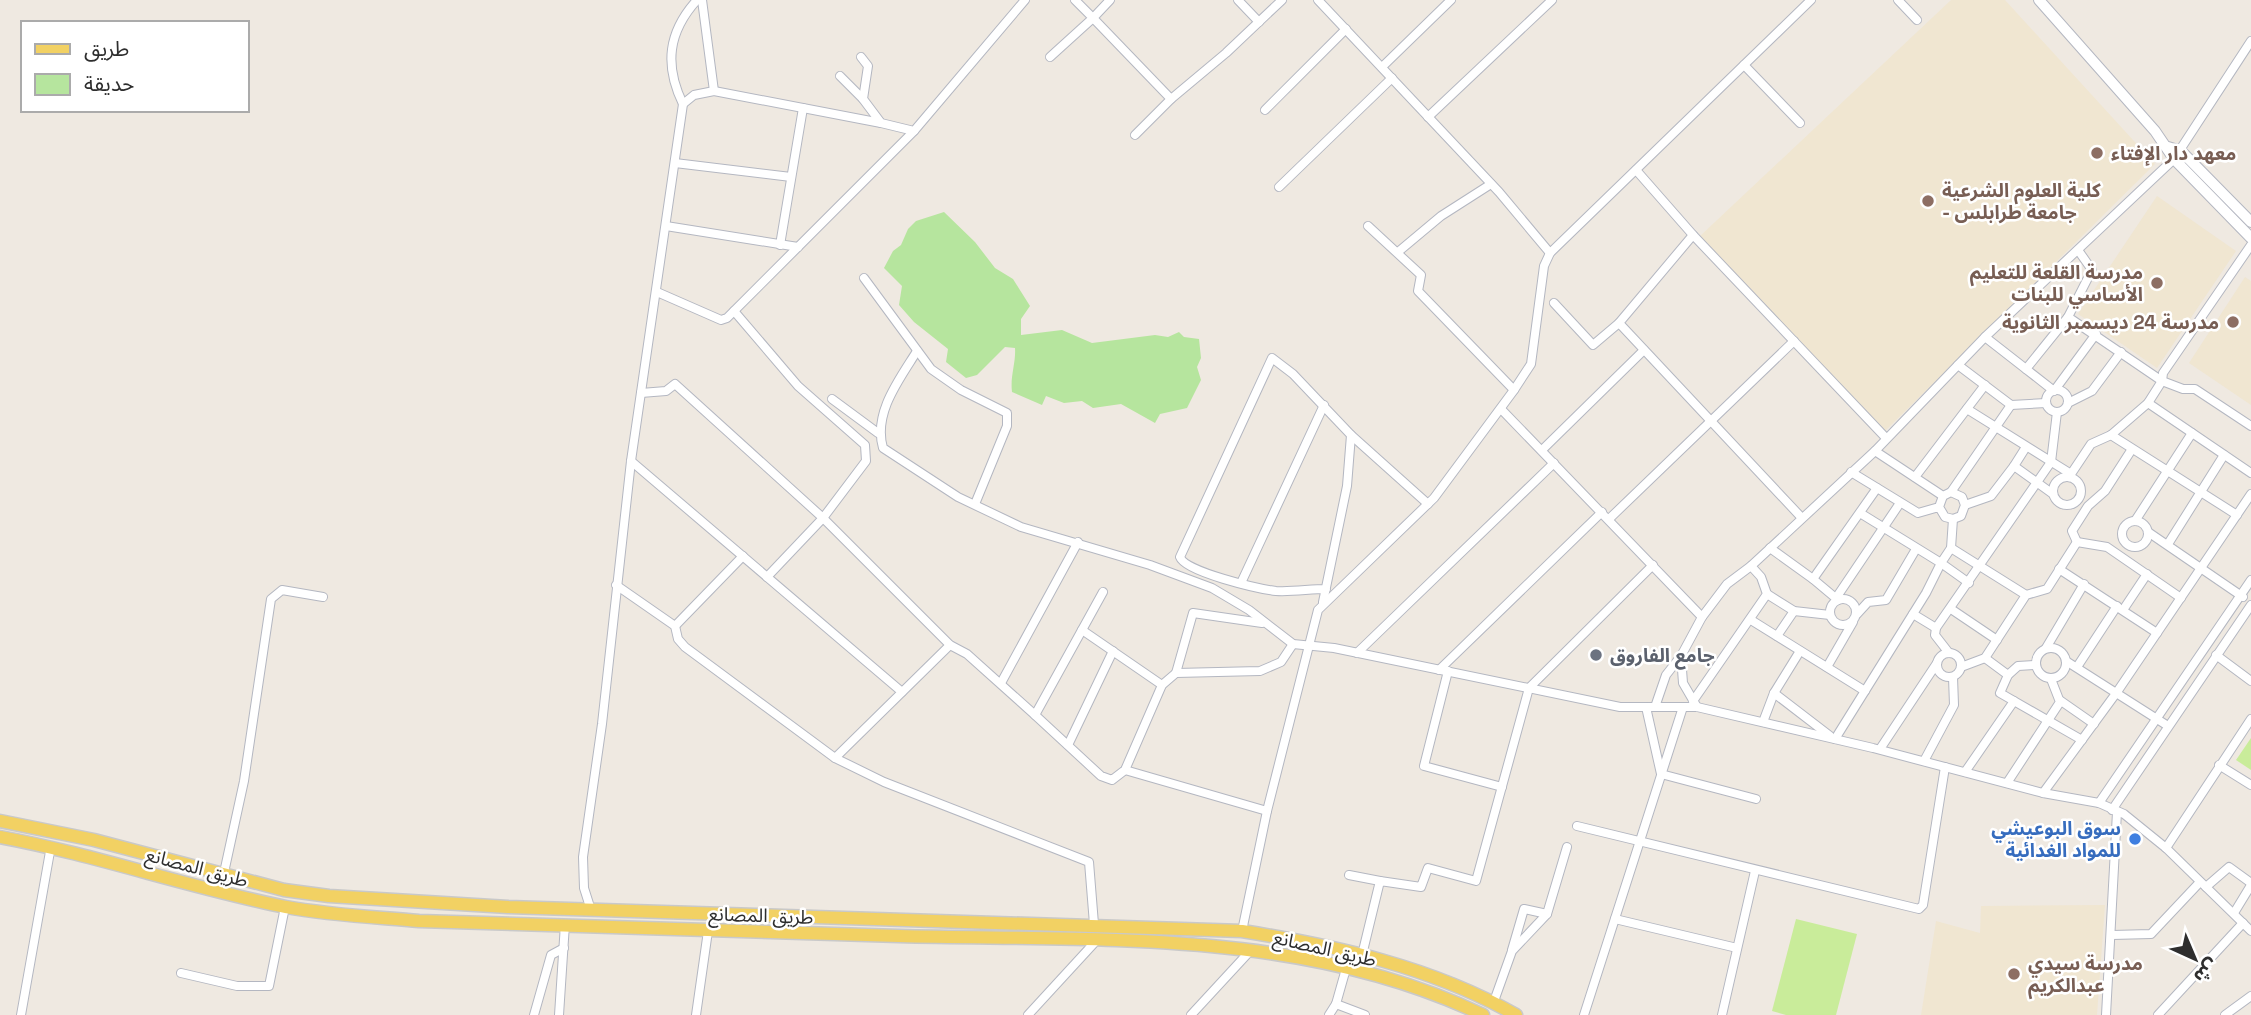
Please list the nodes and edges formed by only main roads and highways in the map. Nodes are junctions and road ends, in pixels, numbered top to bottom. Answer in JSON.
{"nodes":[{"id":1,"x":0,"y":821,"type":"edge"},
{"id":2,"x":0,"y":836,"type":"edge"},
{"id":3,"x":1457,"y":1009,"type":"edge"},
{"id":4,"x":1483,"y":1015,"type":"edge"},
{"id":5,"x":1516,"y":1015,"type":"edge"}],
"edges":[{"from":1,"to":5,"type":"main road","name":"طريق المصانع"},
{"from":2,"to":3,"type":"main road","name":"طريق المصانع"},
{"from":3,"to":4,"type":"main road","name":"طريق المصانع"}]}
